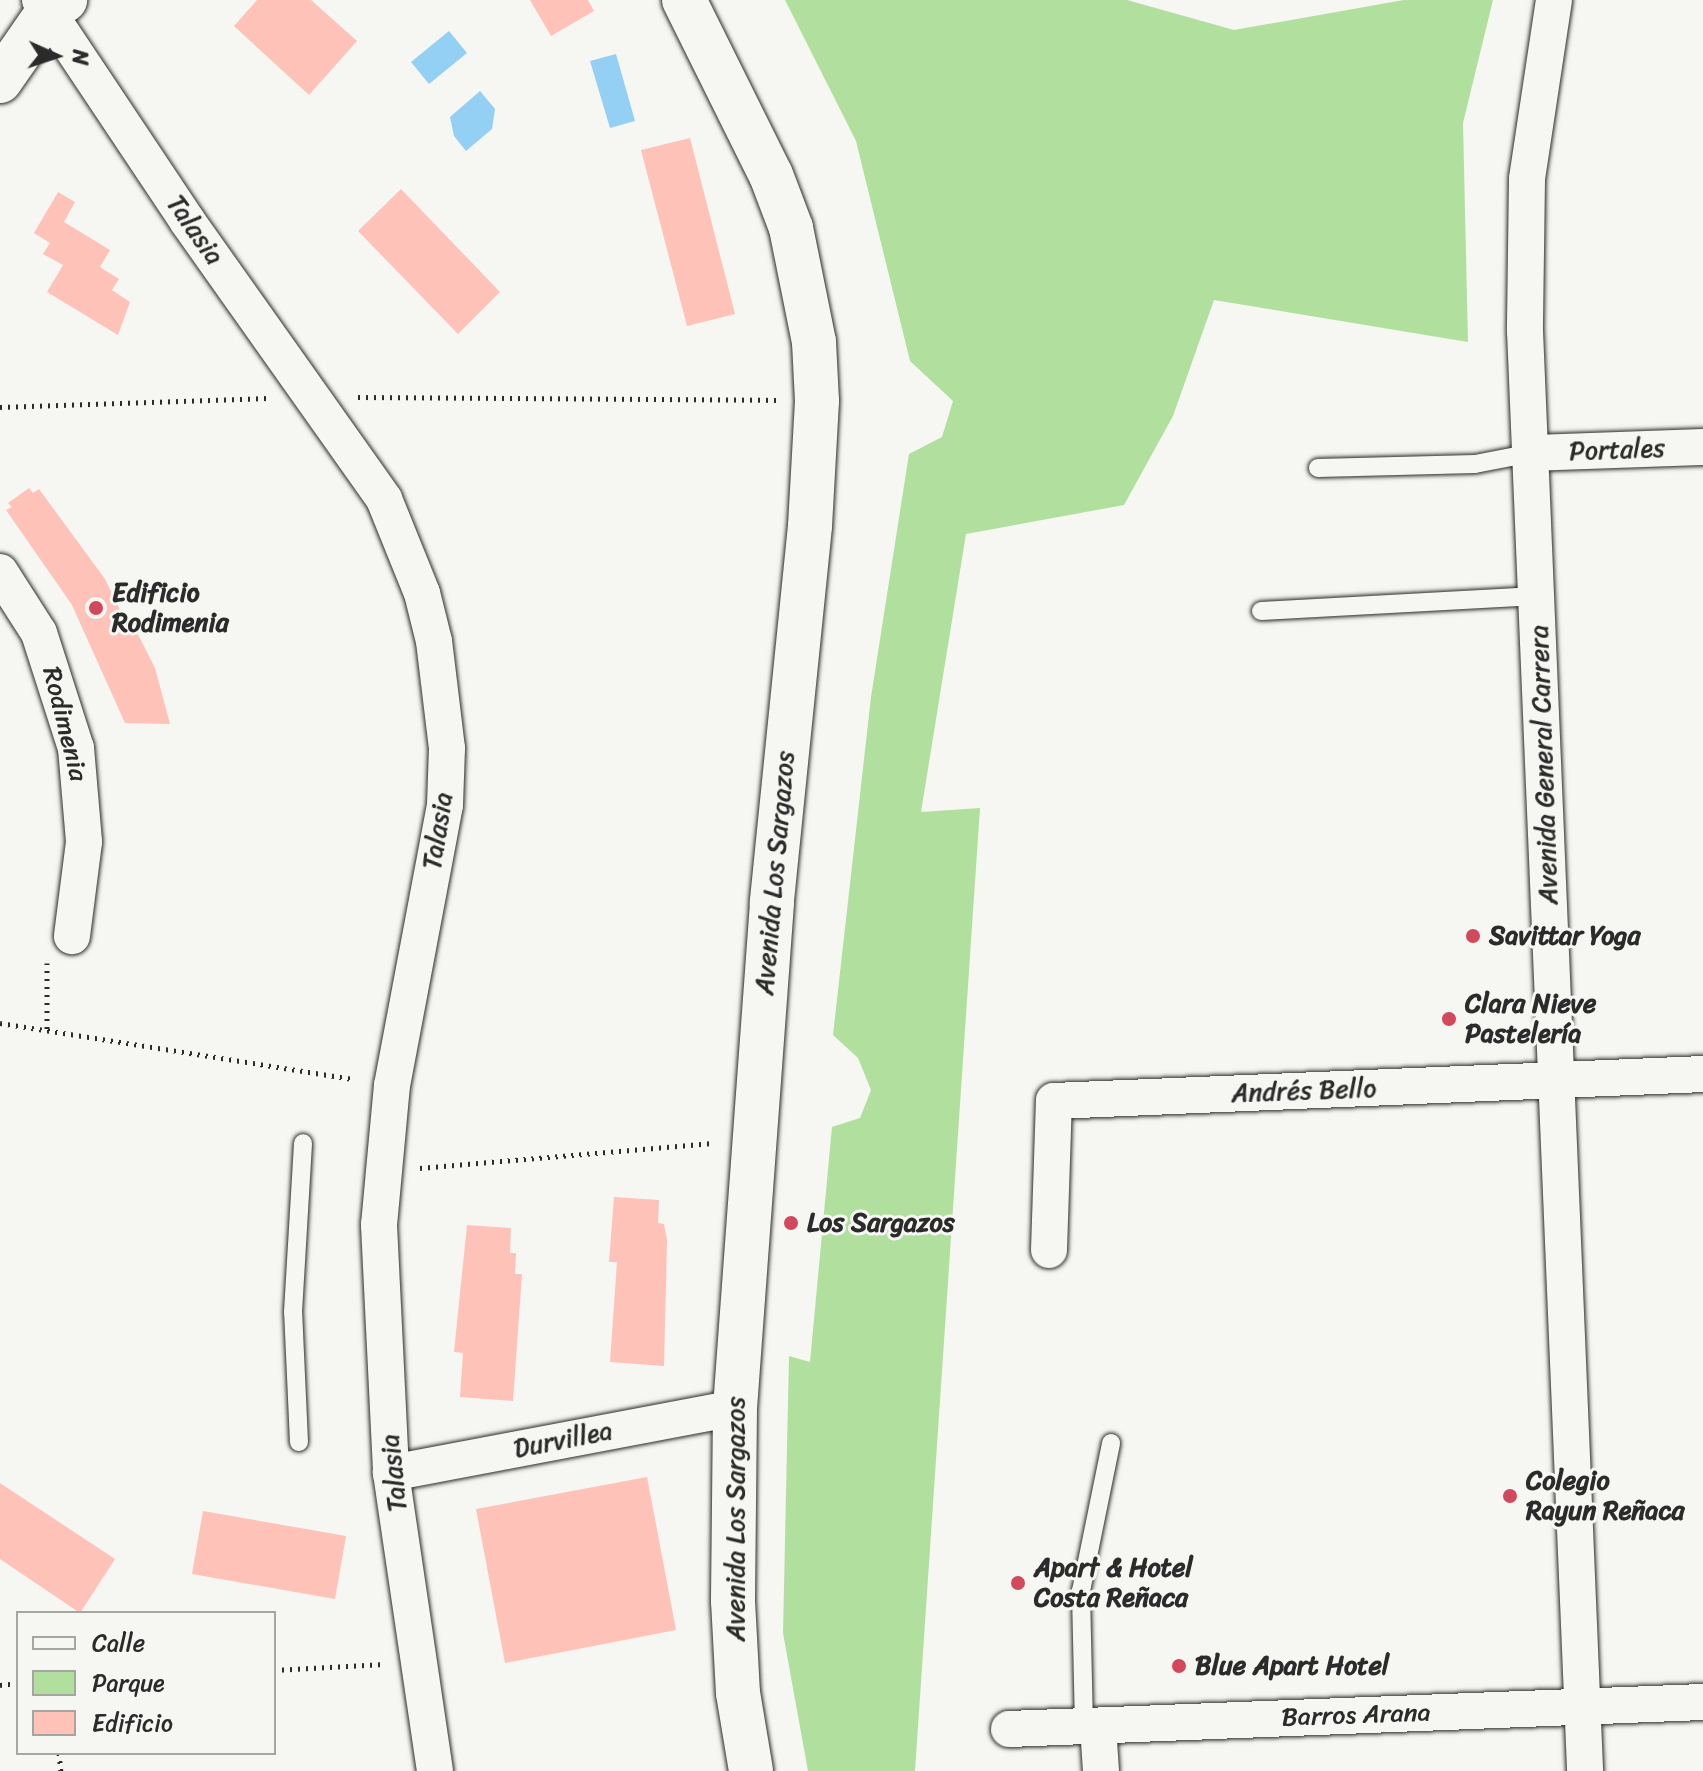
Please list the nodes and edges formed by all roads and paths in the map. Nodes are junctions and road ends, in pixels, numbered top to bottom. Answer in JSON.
{"nodes":[{"id":1,"x":684,"y":0,"type":"edge"},
{"id":2,"x":1554,"y":0,"type":"edge"},
{"id":3,"x":51,"y":4,"type":"edge"},
{"id":4,"x":0,"y":81,"type":"edge"},
{"id":5,"x":315,"y":396,"type":"junction"},
{"id":6,"x":817,"y":401,"type":"junction"},
{"id":7,"x":0,"y":407,"type":"edge"},
{"id":8,"x":1703,"y":447,"type":"edge"},
{"id":9,"x":1532,"y":453,"type":"junction"},
{"id":10,"x":1318,"y":468,"type":"dead end"},
{"id":11,"x":0,"y":572,"type":"edge"},
{"id":12,"x":1537,"y":596,"type":"junction"},
{"id":13,"x":1261,"y":611,"type":"dead end"},
{"id":14,"x":72,"y":936,"type":"joint"},
{"id":15,"x":0,"y":1023,"type":"edge"},
{"id":16,"x":47,"y":1033,"type":"junction"},
{"id":17,"x":1703,"y":1074,"type":"edge"},
{"id":18,"x":1557,"y":1081,"type":"junction"},
{"id":19,"x":392,"y":1085,"type":"junction"},
{"id":20,"x":753,"y":1140,"type":"junction"},
{"id":21,"x":303,"y":1143,"type":"dead end"},
{"id":22,"x":381,"y":1159,"type":"junction"},
{"id":23,"x":1049,"y":1250,"type":"dead end"},
{"id":24,"x":735,"y":1408,"type":"junction"},
{"id":25,"x":299,"y":1442,"type":"dead end"},
{"id":26,"x":1111,"y":1443,"type":"dead end"},
{"id":27,"x":391,"y":1473,"type":"junction"},
{"id":28,"x":423,"y":1663,"type":"junction"},
{"id":29,"x":276,"y":1670,"type":"edge"},
{"id":30,"x":1703,"y":1702,"type":"edge"},
{"id":31,"x":1583,"y":1706,"type":"junction"},
{"id":32,"x":1091,"y":1726,"type":"junction"},
{"id":33,"x":1009,"y":1729,"type":"dead end"},
{"id":34,"x":435,"y":1771,"type":"edge"},
{"id":35,"x":751,"y":1771,"type":"edge"},
{"id":36,"x":1101,"y":1771,"type":"edge"},
{"id":37,"x":1585,"y":1771,"type":"edge"}],
"edges":[{"from":1,"to":6,"type":"street","name":"Avenida Los Sargazos"},
{"from":2,"to":9,"type":"street","name":"Avenida General Carrera"},
{"from":3,"to":4,"type":"street"},
{"from":3,"to":5,"type":"street","name":"Talasia"},
{"from":5,"to":6,"type":"path"},
{"from":5,"to":7,"type":"path"},
{"from":5,"to":19,"type":"street","name":"Talasia"},
{"from":6,"to":20,"type":"street","name":"Avenida Los Sargazos"},
{"from":8,"to":9,"type":"street","name":"Portales"},
{"from":9,"to":10,"type":"lane"},
{"from":9,"to":12,"type":"street","name":"Avenida General Carrera"},
{"from":11,"to":14,"type":"street","name":"Rodimenia"},
{"from":12,"to":13,"type":"lane"},
{"from":12,"to":18,"type":"street","name":"Avenida General Carrera"},
{"from":14,"to":16,"type":"path"},
{"from":15,"to":16,"type":"path"},
{"from":16,"to":19,"type":"path"},
{"from":17,"to":18,"type":"street","name":"Andrés Bello"},
{"from":18,"to":23,"type":"street","name":"Andrés Bello"},
{"from":18,"to":31,"type":"street","name":"Avenida General Carrera"},
{"from":19,"to":22,"type":"street","name":"Talasia"},
{"from":20,"to":22,"type":"path"},
{"from":20,"to":24,"type":"street","name":"Avenida Los Sargazos"},
{"from":21,"to":25,"type":"lane"},
{"from":22,"to":27,"type":"street","name":"Talasia"},
{"from":24,"to":27,"type":"street","name":"Durvillea"},
{"from":24,"to":35,"type":"street","name":"Avenida Los Sargazos"},
{"from":26,"to":32,"type":"lane"},
{"from":27,"to":28,"type":"street","name":"Talasia"},
{"from":28,"to":29,"type":"path"},
{"from":28,"to":34,"type":"street","name":"Talasia"},
{"from":30,"to":31,"type":"street","name":"Barros Arana"},
{"from":31,"to":32,"type":"street","name":"Barros Arana"},
{"from":31,"to":37,"type":"street","name":"Avenida General Carrera"},
{"from":32,"to":33,"type":"street","name":"Barros Arana"},
{"from":32,"to":36,"type":"street"}]}
